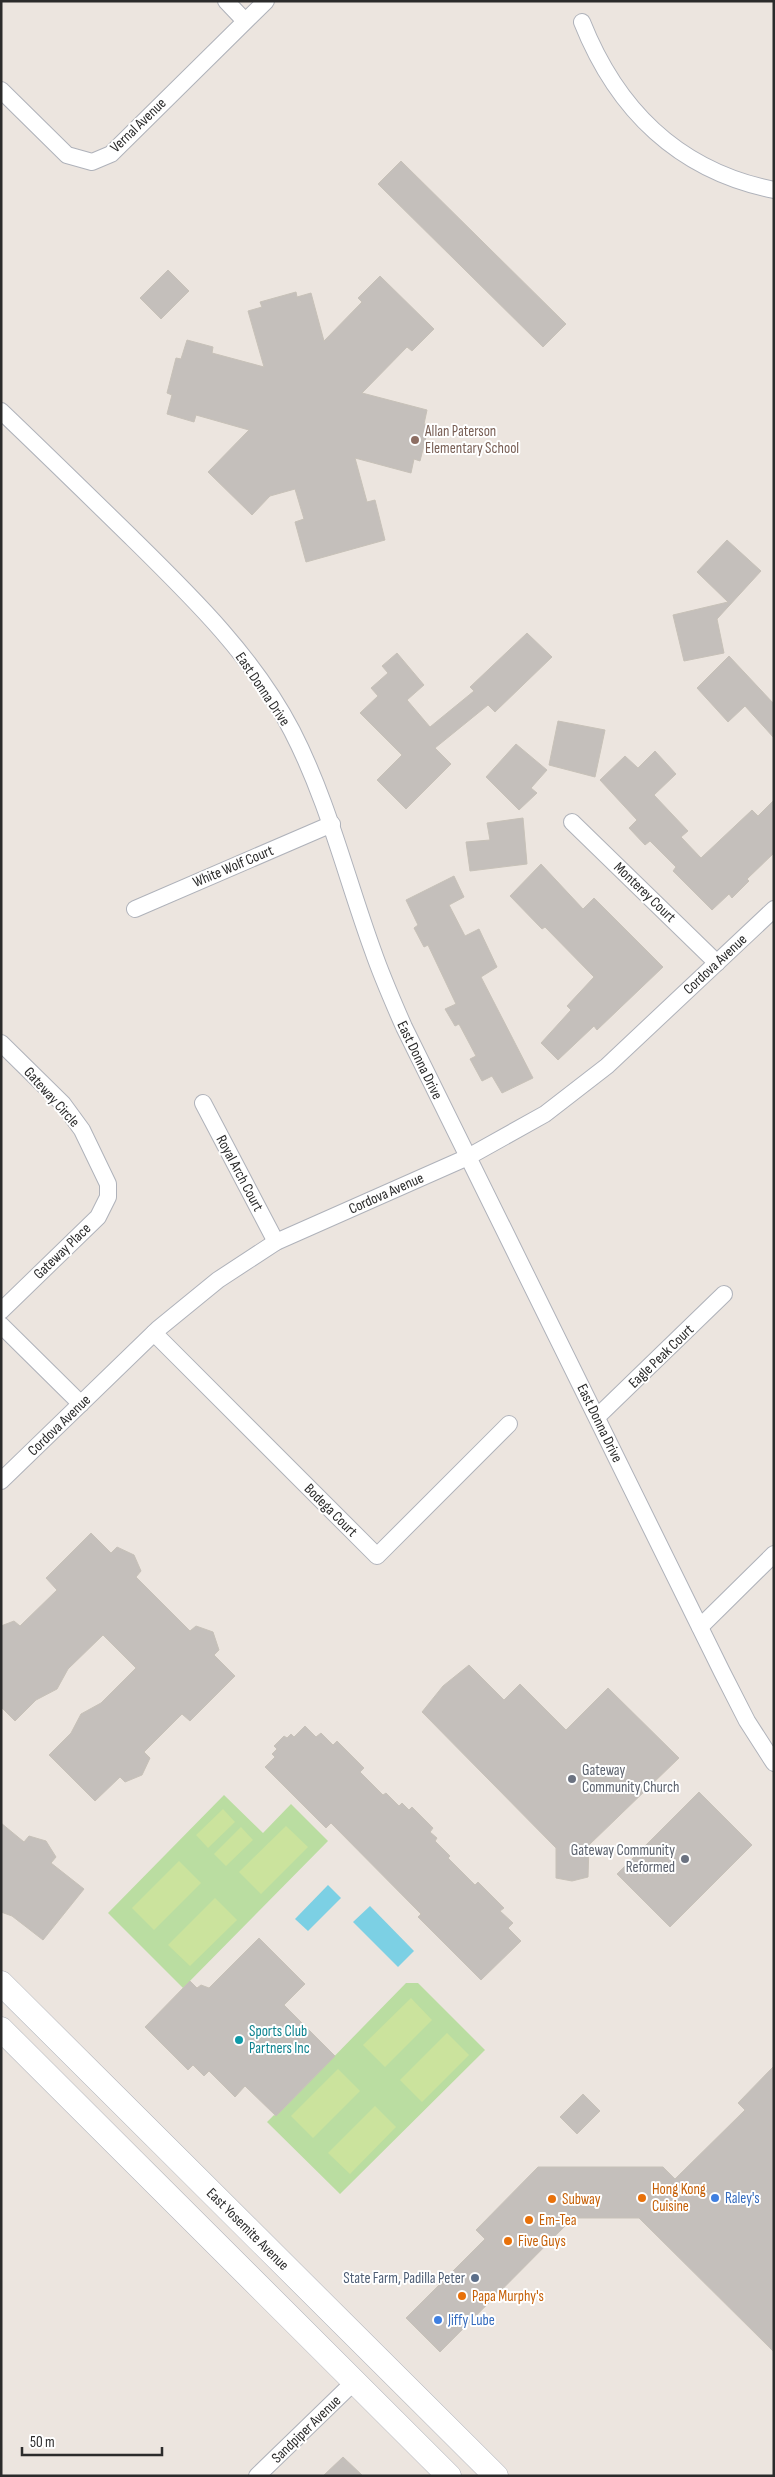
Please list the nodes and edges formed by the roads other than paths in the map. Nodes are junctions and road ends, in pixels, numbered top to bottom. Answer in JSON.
{"nodes":[{"id":1,"x":226,"y":1,"type":"edge"},
{"id":2,"x":266,"y":1,"type":"edge"},
{"id":3,"x":245,"y":21,"type":"junction"},
{"id":4,"x":582,"y":22,"type":"dead end"},
{"id":5,"x":1,"y":90,"type":"edge"},
{"id":6,"x":774,"y":190,"type":"edge"},
{"id":7,"x":1,"y":411,"type":"edge"},
{"id":8,"x":572,"y":822,"type":"dead end"},
{"id":9,"x":332,"y":824,"type":"junction"},
{"id":10,"x":135,"y":909,"type":"dead end"},
{"id":11,"x":774,"y":909,"type":"edge"},
{"id":12,"x":717,"y":963,"type":"junction"},
{"id":13,"x":1,"y":1042,"type":"edge"},
{"id":14,"x":203,"y":1103,"type":"dead end"},
{"id":15,"x":468,"y":1157,"type":"junction"},
{"id":16,"x":108,"y":1184,"type":"joint"},
{"id":17,"x":276,"y":1242,"type":"junction"},
{"id":18,"x":724,"y":1294,"type":"dead end"},
{"id":19,"x":1,"y":1311,"type":"edge"},
{"id":20,"x":1,"y":1324,"type":"edge"},
{"id":21,"x":154,"y":1333,"type":"junction"},
{"id":22,"x":81,"y":1404,"type":"junction"},
{"id":23,"x":597,"y":1417,"type":"junction"},
{"id":24,"x":509,"y":1424,"type":"dead end"},
{"id":25,"x":1,"y":1481,"type":"edge"},
{"id":26,"x":774,"y":1554,"type":"edge"},
{"id":27,"x":700,"y":1627,"type":"junction"},
{"id":28,"x":774,"y":1764,"type":"edge"},
{"id":29,"x":1,"y":1983,"type":"edge"},
{"id":30,"x":1,"y":2028,"type":"edge"},
{"id":31,"x":279,"y":2305,"type":"junction"},
{"id":32,"x":355,"y":2381,"type":"junction"},
{"id":33,"x":466,"y":2446,"type":"junction"},
{"id":34,"x":257,"y":2476,"type":"edge"},
{"id":35,"x":449,"y":2476,"type":"edge"},
{"id":36,"x":496,"y":2476,"type":"edge"}],
"edges":[{"from":1,"to":3,"type":"street"},
{"from":2,"to":3,"type":"street","name":"Vernal Avenue"},
{"from":3,"to":5,"type":"street","name":"Vernal Avenue"},
{"from":4,"to":6,"type":"street"},
{"from":7,"to":9,"type":"street","name":"East Donna Drive"},
{"from":8,"to":12,"type":"street","name":"Monterey Court"},
{"from":9,"to":10,"type":"street","name":"White Wolf Court"},
{"from":9,"to":15,"type":"street","name":"East Donna Drive"},
{"from":11,"to":12,"type":"street","name":"Cordova Avenue"},
{"from":12,"to":15,"type":"street","name":"Cordova Avenue"},
{"from":13,"to":16,"type":"street","name":"Gateway Circle"},
{"from":14,"to":17,"type":"street","name":"Royal Arch Court"},
{"from":15,"to":17,"type":"street","name":"Cordova Avenue"},
{"from":15,"to":23,"type":"street","name":"East Donna Drive"},
{"from":16,"to":19,"type":"street","name":"Gateway Place"},
{"from":17,"to":21,"type":"street","name":"Cordova Avenue"},
{"from":18,"to":23,"type":"street","name":"Eagle Peak Court"},
{"from":20,"to":22,"type":"street"},
{"from":21,"to":22,"type":"street","name":"Cordova Avenue"},
{"from":21,"to":24,"type":"street","name":"Bodega Court"},
{"from":22,"to":25,"type":"street","name":"Cordova Avenue"},
{"from":23,"to":27,"type":"street","name":"East Donna Drive"},
{"from":26,"to":27,"type":"street"},
{"from":27,"to":28,"type":"street","name":"East Donna Drive"},
{"from":29,"to":33,"type":"main road","name":"East Yosemite Avenue"},
{"from":30,"to":31,"type":"main road"},
{"from":31,"to":32,"type":"main road"},
{"from":31,"to":33,"type":"main road"},
{"from":32,"to":34,"type":"street","name":"Sandpiper Avenue"},
{"from":32,"to":35,"type":"main road"},
{"from":33,"to":36,"type":"main road","name":"East Yosemite Avenue"}]}
